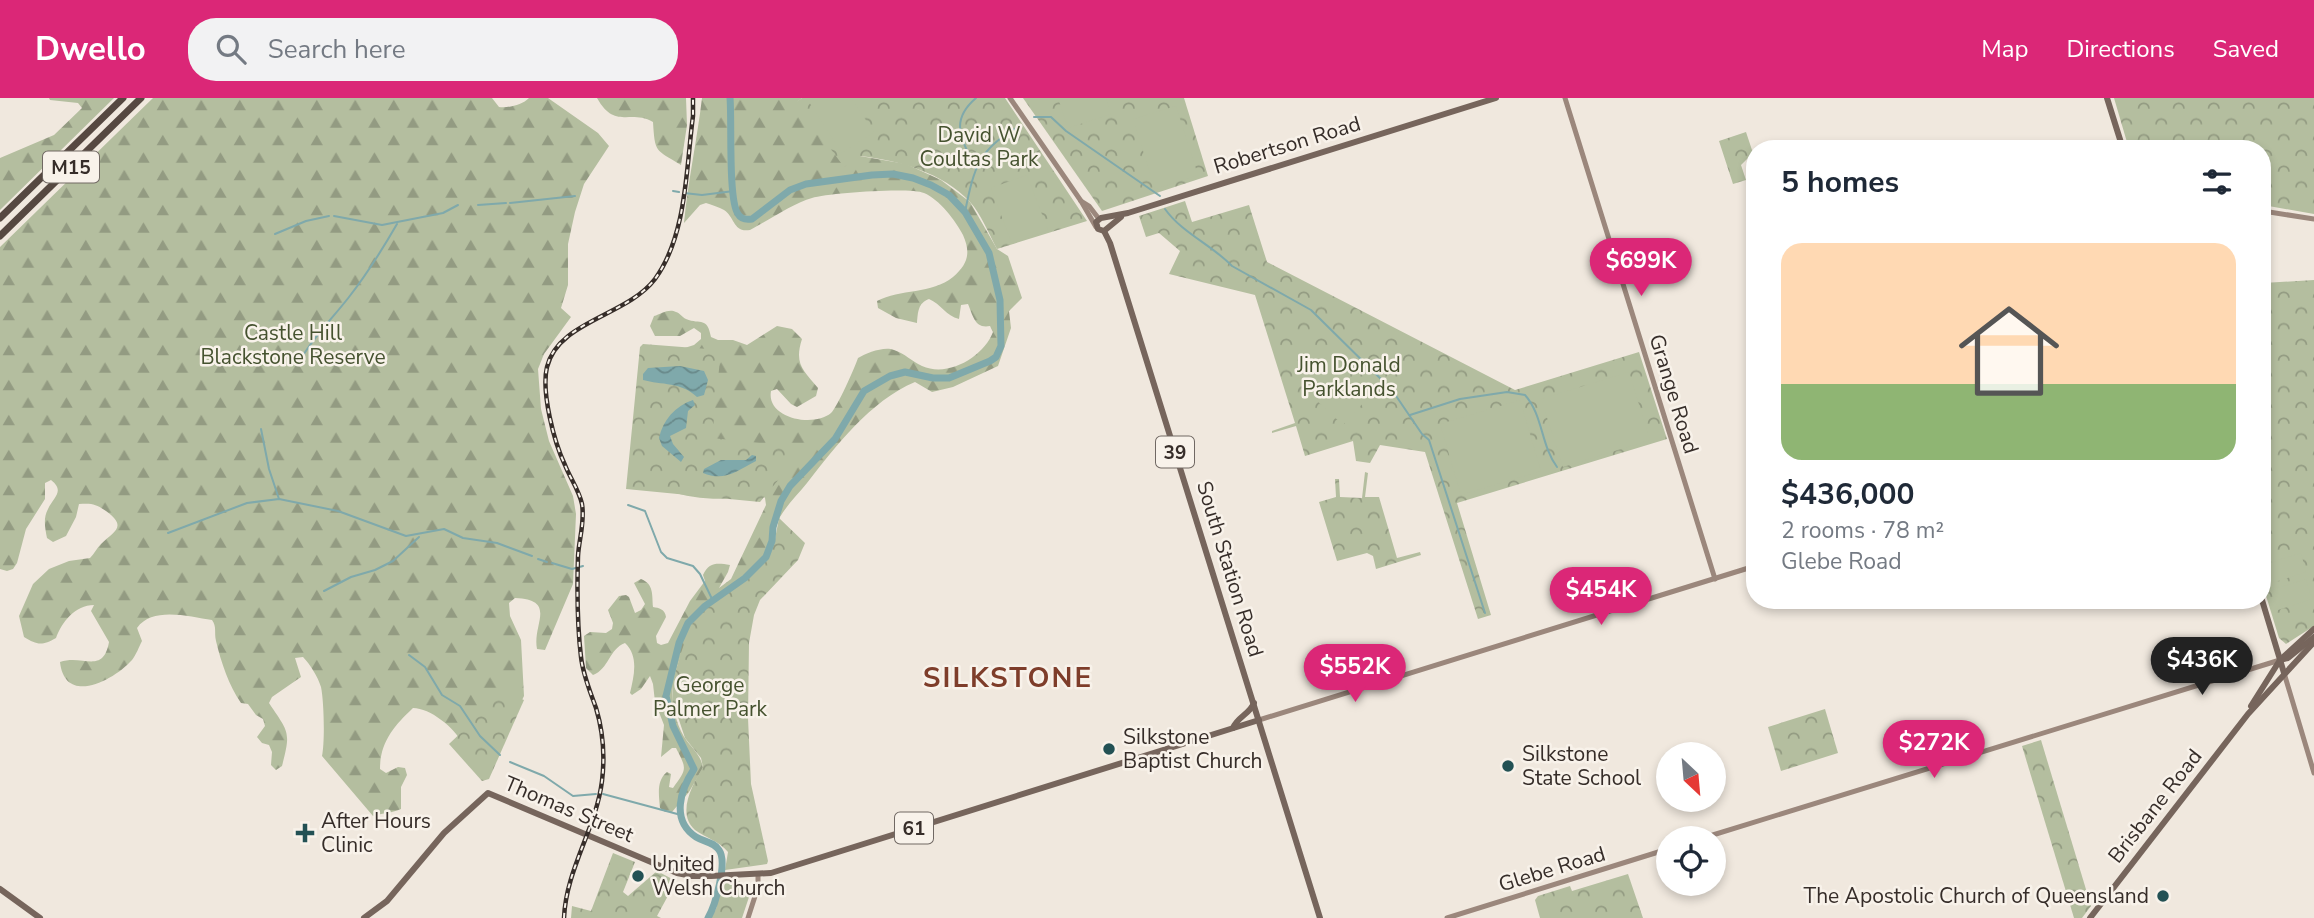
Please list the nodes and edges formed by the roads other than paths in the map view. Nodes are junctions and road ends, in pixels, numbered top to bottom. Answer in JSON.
{"nodes":[{"id":1,"x":123,"y":98,"type":"edge"},
{"id":2,"x":141,"y":98,"type":"edge"},
{"id":3,"x":1010,"y":98,"type":"edge"},
{"id":4,"x":1496,"y":98,"type":"edge"},
{"id":5,"x":1565,"y":98,"type":"edge"},
{"id":6,"x":2107,"y":98,"type":"edge"},
{"id":7,"x":2120,"y":140,"type":"edge"},
{"id":8,"x":1081,"y":201,"type":"junction"},
{"id":9,"x":2271,"y":212,"type":"edge"},
{"id":10,"x":1128,"y":213,"type":"junction"},
{"id":11,"x":0,"y":218,"type":"edge"},
{"id":12,"x":1102,"y":218,"type":"junction"},
{"id":13,"x":2314,"y":219,"type":"edge"},
{"id":14,"x":1096,"y":227,"type":"junction"},
{"id":15,"x":1107,"y":229,"type":"junction"},
{"id":16,"x":0,"y":236,"type":"edge"},
{"id":17,"x":1746,"y":569,"type":"edge"},
{"id":18,"x":1715,"y":579,"type":"junction"},
{"id":19,"x":2265,"y":609,"type":"edge"},
{"id":20,"x":2314,"y":629,"type":"edge"},
{"id":21,"x":2314,"y":639,"type":"edge"},
{"id":22,"x":2275,"y":644,"type":"junction"},
{"id":23,"x":2293,"y":646,"type":"junction"},
{"id":24,"x":2280,"y":660,"type":"junction"},
{"id":25,"x":2261,"y":666,"type":"junction"},
{"id":26,"x":2284,"y":673,"type":"junction"},
{"id":27,"x":2270,"y":677,"type":"junction"},
{"id":28,"x":1254,"y":703,"type":"junction"},
{"id":29,"x":2248,"y":715,"type":"junction"},
{"id":30,"x":1259,"y":720,"type":"junction"},
{"id":31,"x":1233,"y":728,"type":"junction"},
{"id":32,"x":2314,"y":773,"type":"edge"},
{"id":33,"x":1726,"y":831,"type":"edge"},
{"id":34,"x":1656,"y":853,"type":"edge"},
{"id":35,"x":758,"y":875,"type":"junction"},
{"id":36,"x":0,"y":890,"type":"edge"},
{"id":37,"x":40,"y":918,"type":"edge"},
{"id":38,"x":363,"y":918,"type":"edge"},
{"id":39,"x":748,"y":918,"type":"edge"},
{"id":40,"x":1320,"y":918,"type":"edge"},
{"id":41,"x":1447,"y":918,"type":"edge"},
{"id":42,"x":2090,"y":918,"type":"edge"}],
"edges":[{"from":1,"to":11,"type":"highway","number":"M15"},
{"from":2,"to":16,"type":"highway","number":"M15"},
{"from":3,"to":8,"type":"main road","name":"South Station Road"},
{"from":4,"to":10,"type":"main road","name":"Robertson Road"},
{"from":5,"to":18,"type":"main road","name":"Grange Road"},
{"from":6,"to":7,"type":"main road"},
{"from":8,"to":12,"type":"main road","name":"South Station Road"},
{"from":8,"to":14,"type":"main road","name":"South Station Road"},
{"from":9,"to":13,"type":"main road"},
{"from":10,"to":12,"type":"main road","name":"Robertson Road"},
{"from":10,"to":15,"type":"main road","name":"Robertson Road"},
{"from":12,"to":14,"type":"main road"},
{"from":12,"to":15,"type":"main road","name":"South Station Road","number":"39"},
{"from":14,"to":15,"type":"main road"},
{"from":15,"to":28,"type":"main road","name":"South Station Road","number":"39"},
{"from":17,"to":18,"type":"main road"},
{"from":18,"to":30,"type":"main road"},
{"from":19,"to":22,"type":"main road"},
{"from":20,"to":23,"type":"main road"},
{"from":21,"to":24,"type":"main road","name":"Brisbane Road"},
{"from":21,"to":26,"type":"main road","name":"Brisbane Road"},
{"from":22,"to":23,"type":"main road"},
{"from":22,"to":24,"type":"main road"},
{"from":23,"to":24,"type":"main road"},
{"from":24,"to":25,"type":"main road"},
{"from":24,"to":26,"type":"main road"},
{"from":24,"to":27,"type":"main road","name":"Brisbane Road"},
{"from":25,"to":27,"type":"main road"},
{"from":25,"to":33,"type":"main road"},
{"from":26,"to":29,"type":"main road","name":"Brisbane Road"},
{"from":26,"to":32,"type":"main road"},
{"from":27,"to":29,"type":"main road","name":"Brisbane Road"},
{"from":28,"to":30,"type":"main road","name":"South Station Road","number":"39"},
{"from":28,"to":31,"type":"main road"},
{"from":29,"to":42,"type":"main road","name":"Brisbane Road"},
{"from":30,"to":31,"type":"main road","number":"61"},
{"from":30,"to":40,"type":"main road","name":"South Station Road","number":"39"},
{"from":31,"to":35,"type":"main road","number":"61"},
{"from":34,"to":41,"type":"main road","name":"Glebe Road"},
{"from":35,"to":38,"type":"main road","name":"Thomas Street","number":"61"},
{"from":35,"to":39,"type":"main road"},
{"from":36,"to":37,"type":"main road"}]}
